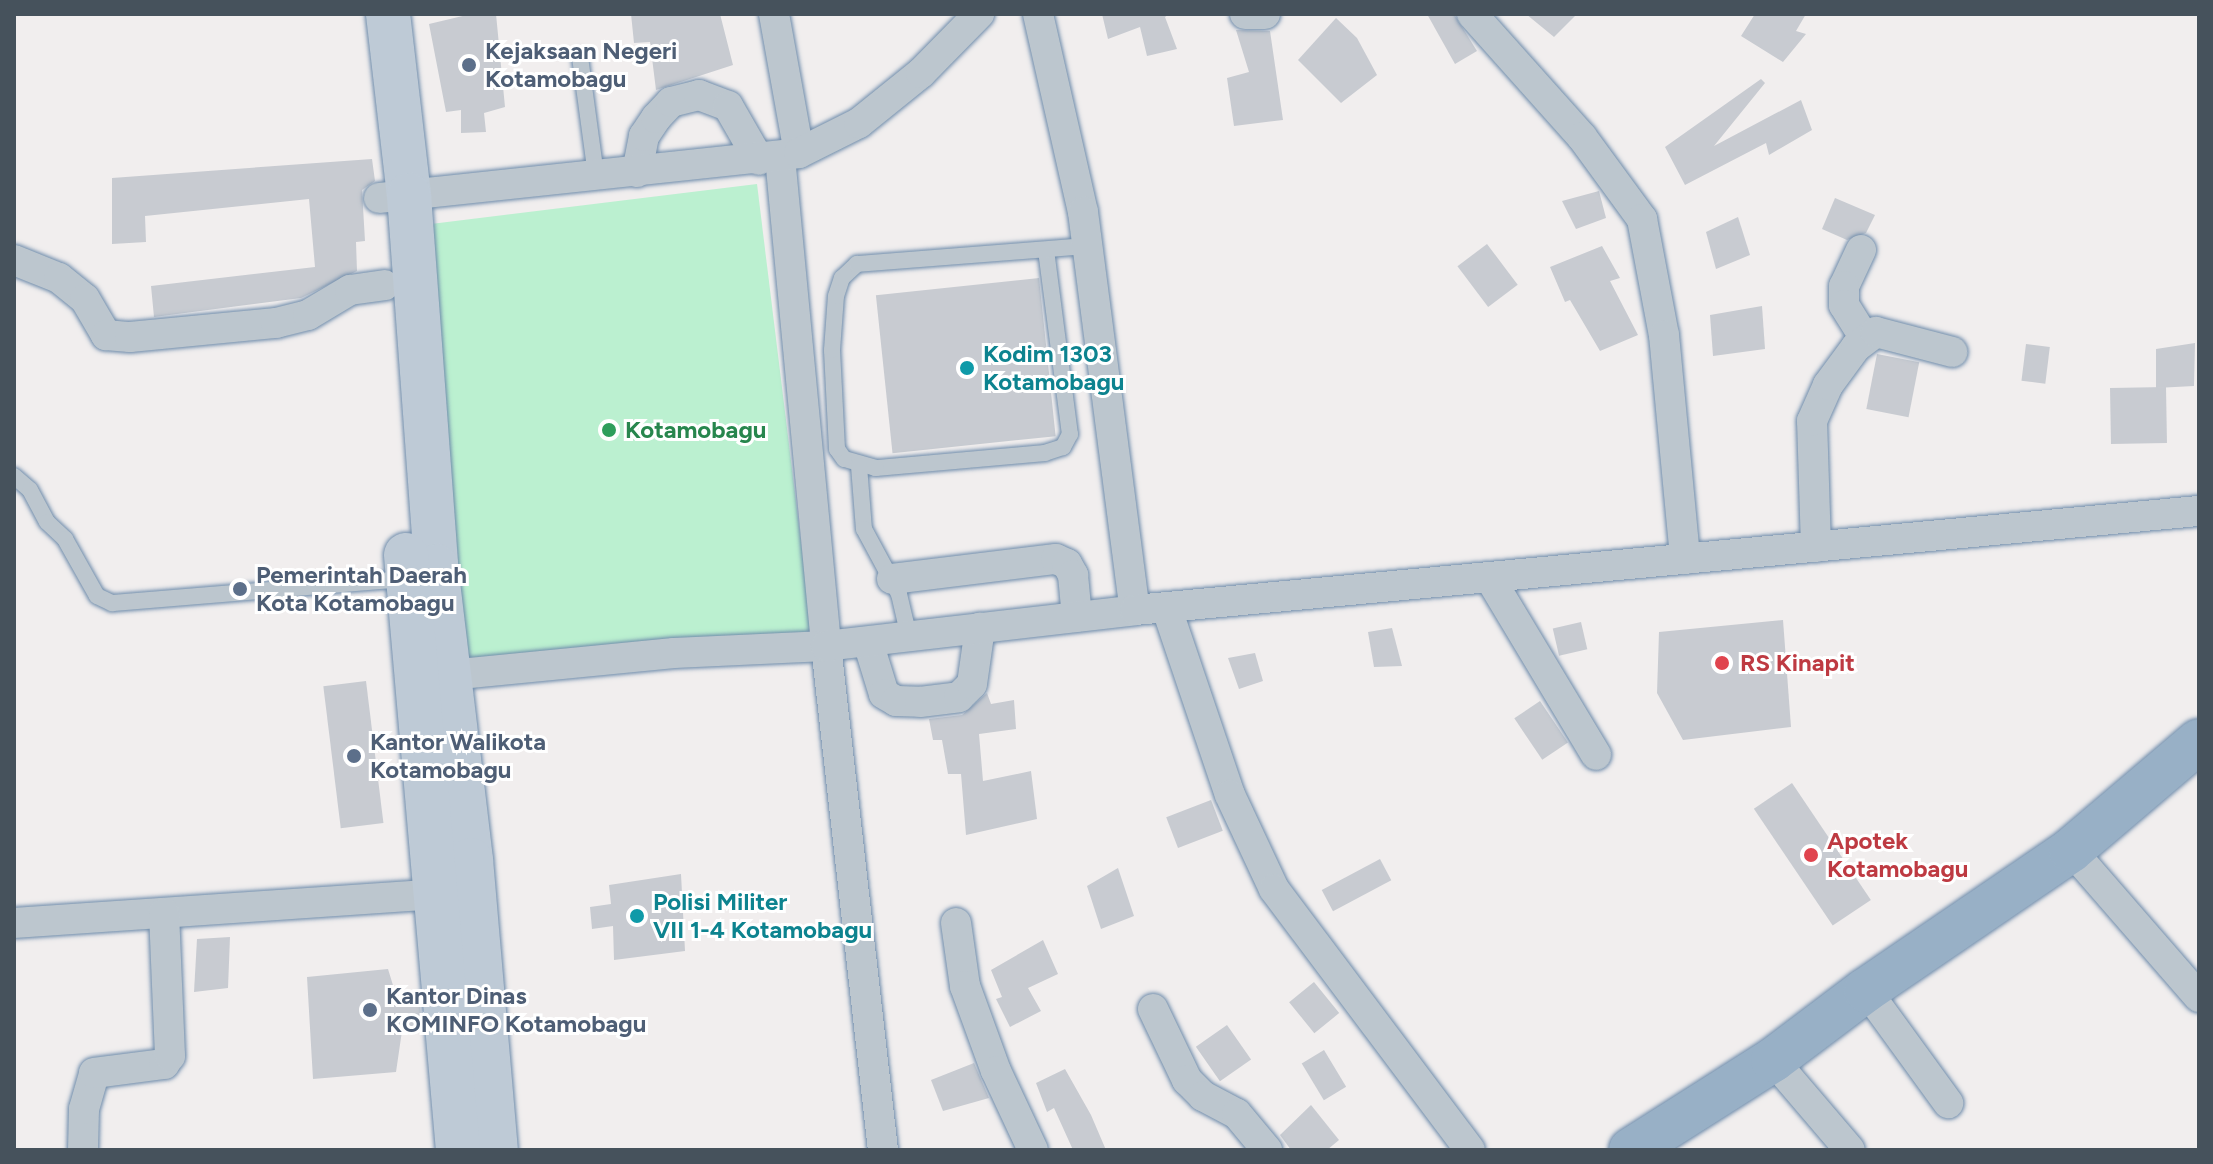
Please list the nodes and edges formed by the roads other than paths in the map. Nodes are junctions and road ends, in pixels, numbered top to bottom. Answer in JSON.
{"nodes":[{"id":1,"x":362,"y":14,"type":"edge"},
{"id":2,"x":388,"y":14,"type":"edge"},
{"id":3,"x":774,"y":14,"type":"edge"},
{"id":4,"x":979,"y":14,"type":"edge"},
{"id":5,"x":1038,"y":14,"type":"edge"},
{"id":6,"x":1245,"y":14,"type":"edge"},
{"id":7,"x":1265,"y":14,"type":"edge"},
{"id":8,"x":1472,"y":14,"type":"edge"},
{"id":9,"x":580,"y":57,"type":"dead end"},
{"id":10,"x":779,"y":157,"type":"junction"},
{"id":11,"x":637,"y":172,"type":"junction"},
{"id":12,"x":596,"y":176,"type":"junction"},
{"id":13,"x":394,"y":197,"type":"junction"},
{"id":14,"x":1088,"y":246,"type":"junction"},
{"id":15,"x":1046,"y":250,"type":"junction"},
{"id":16,"x":1861,"y":250,"type":"dead end"},
{"id":17,"x":14,"y":260,"type":"edge"},
{"id":18,"x":385,"y":285,"type":"junction"},
{"id":19,"x":1865,"y":339,"type":"junction"},
{"id":20,"x":1952,"y":352,"type":"dead end"},
{"id":21,"x":859,"y":466,"type":"junction"},
{"id":22,"x":14,"y":476,"type":"edge"},
{"id":23,"x":2199,"y":511,"type":"edge"},
{"id":24,"x":1816,"y":547,"type":"junction"},
{"id":25,"x":1685,"y":559,"type":"junction"},
{"id":26,"x":408,"y":578,"type":"junction"},
{"id":27,"x":892,"y":579,"type":"junction"},
{"id":28,"x":1491,"y":580,"type":"junction"},
{"id":29,"x":1167,"y":609,"type":"junction"},
{"id":30,"x":1135,"y":610,"type":"junction"},
{"id":31,"x":1077,"y":617,"type":"junction"},
{"id":32,"x":980,"y":628,"type":"junction"},
{"id":33,"x":909,"y":637,"type":"junction"},
{"id":34,"x":868,"y":642,"type":"junction"},
{"id":35,"x":826,"y":646,"type":"junction"},
{"id":36,"x":432,"y":677,"type":"junction"},
{"id":37,"x":2199,"y":741,"type":"edge"},
{"id":38,"x":1596,"y":755,"type":"dead end"},
{"id":39,"x":2071,"y":850,"type":"junction"},
{"id":40,"x":437,"y":894,"type":"junction"},
{"id":41,"x":164,"y":913,"type":"junction"},
{"id":42,"x":14,"y":923,"type":"edge"},
{"id":43,"x":956,"y":923,"type":"dead end"},
{"id":44,"x":1866,"y":990,"type":"junction"},
{"id":45,"x":2199,"y":997,"type":"edge"},
{"id":46,"x":1153,"y":1009,"type":"dead end"},
{"id":47,"x":1773,"y":1060,"type":"junction"},
{"id":48,"x":1948,"y":1103,"type":"dead end"},
{"id":49,"x":83,"y":1150,"type":"edge"},
{"id":50,"x":458,"y":1150,"type":"edge"},
{"id":51,"x":496,"y":1150,"type":"edge"},
{"id":52,"x":883,"y":1150,"type":"edge"},
{"id":53,"x":1033,"y":1150,"type":"edge"},
{"id":54,"x":1267,"y":1150,"type":"edge"},
{"id":55,"x":1470,"y":1150,"type":"edge"},
{"id":56,"x":1631,"y":1150,"type":"edge"},
{"id":57,"x":1850,"y":1150,"type":"edge"}],
"edges":[{"from":1,"to":13,"type":"main road"},
{"from":2,"to":13,"type":"main road"},
{"from":3,"to":10,"type":"street"},
{"from":4,"to":10,"type":"street"},
{"from":5,"to":14,"type":"street"},
{"from":6,"to":7,"type":"street"},
{"from":8,"to":25,"type":"street"},
{"from":9,"to":12,"type":"lane"},
{"from":10,"to":11,"type":"street"},
{"from":10,"to":11,"type":"street"},
{"from":10,"to":35,"type":"street"},
{"from":11,"to":12,"type":"street"},
{"from":12,"to":13,"type":"street"},
{"from":13,"to":18,"type":"main road"},
{"from":13,"to":36,"type":"main road"},
{"from":14,"to":15,"type":"lane"},
{"from":14,"to":30,"type":"street"},
{"from":15,"to":21,"type":"lane"},
{"from":15,"to":21,"type":"lane"},
{"from":16,"to":19,"type":"street"},
{"from":17,"to":18,"type":"street"},
{"from":18,"to":26,"type":"main road"},
{"from":19,"to":20,"type":"street"},
{"from":19,"to":24,"type":"street"},
{"from":21,"to":27,"type":"lane"},
{"from":22,"to":26,"type":"lane"},
{"from":23,"to":24,"type":"street"},
{"from":24,"to":25,"type":"street"},
{"from":25,"to":28,"type":"street"},
{"from":26,"to":36,"type":"main road"},
{"from":27,"to":31,"type":"street"},
{"from":27,"to":33,"type":"lane"},
{"from":28,"to":29,"type":"street"},
{"from":28,"to":38,"type":"street"},
{"from":29,"to":30,"type":"street"},
{"from":29,"to":55,"type":"street"},
{"from":30,"to":31,"type":"street"},
{"from":31,"to":32,"type":"street"},
{"from":32,"to":33,"type":"street"},
{"from":32,"to":34,"type":"street"},
{"from":33,"to":34,"type":"street"},
{"from":34,"to":35,"type":"street"},
{"from":35,"to":36,"type":"street"},
{"from":35,"to":52,"type":"street"},
{"from":36,"to":40,"type":"main road"},
{"from":36,"to":51,"type":"main road"},
{"from":37,"to":39,"type":"highway"},
{"from":39,"to":44,"type":"highway"},
{"from":39,"to":45,"type":"street"},
{"from":40,"to":41,"type":"street"},
{"from":40,"to":50,"type":"main road"},
{"from":41,"to":42,"type":"street"},
{"from":41,"to":49,"type":"street"},
{"from":43,"to":53,"type":"street"},
{"from":44,"to":47,"type":"highway"},
{"from":44,"to":48,"type":"street"},
{"from":46,"to":54,"type":"street"},
{"from":47,"to":56,"type":"highway"},
{"from":47,"to":57,"type":"street"}]}
